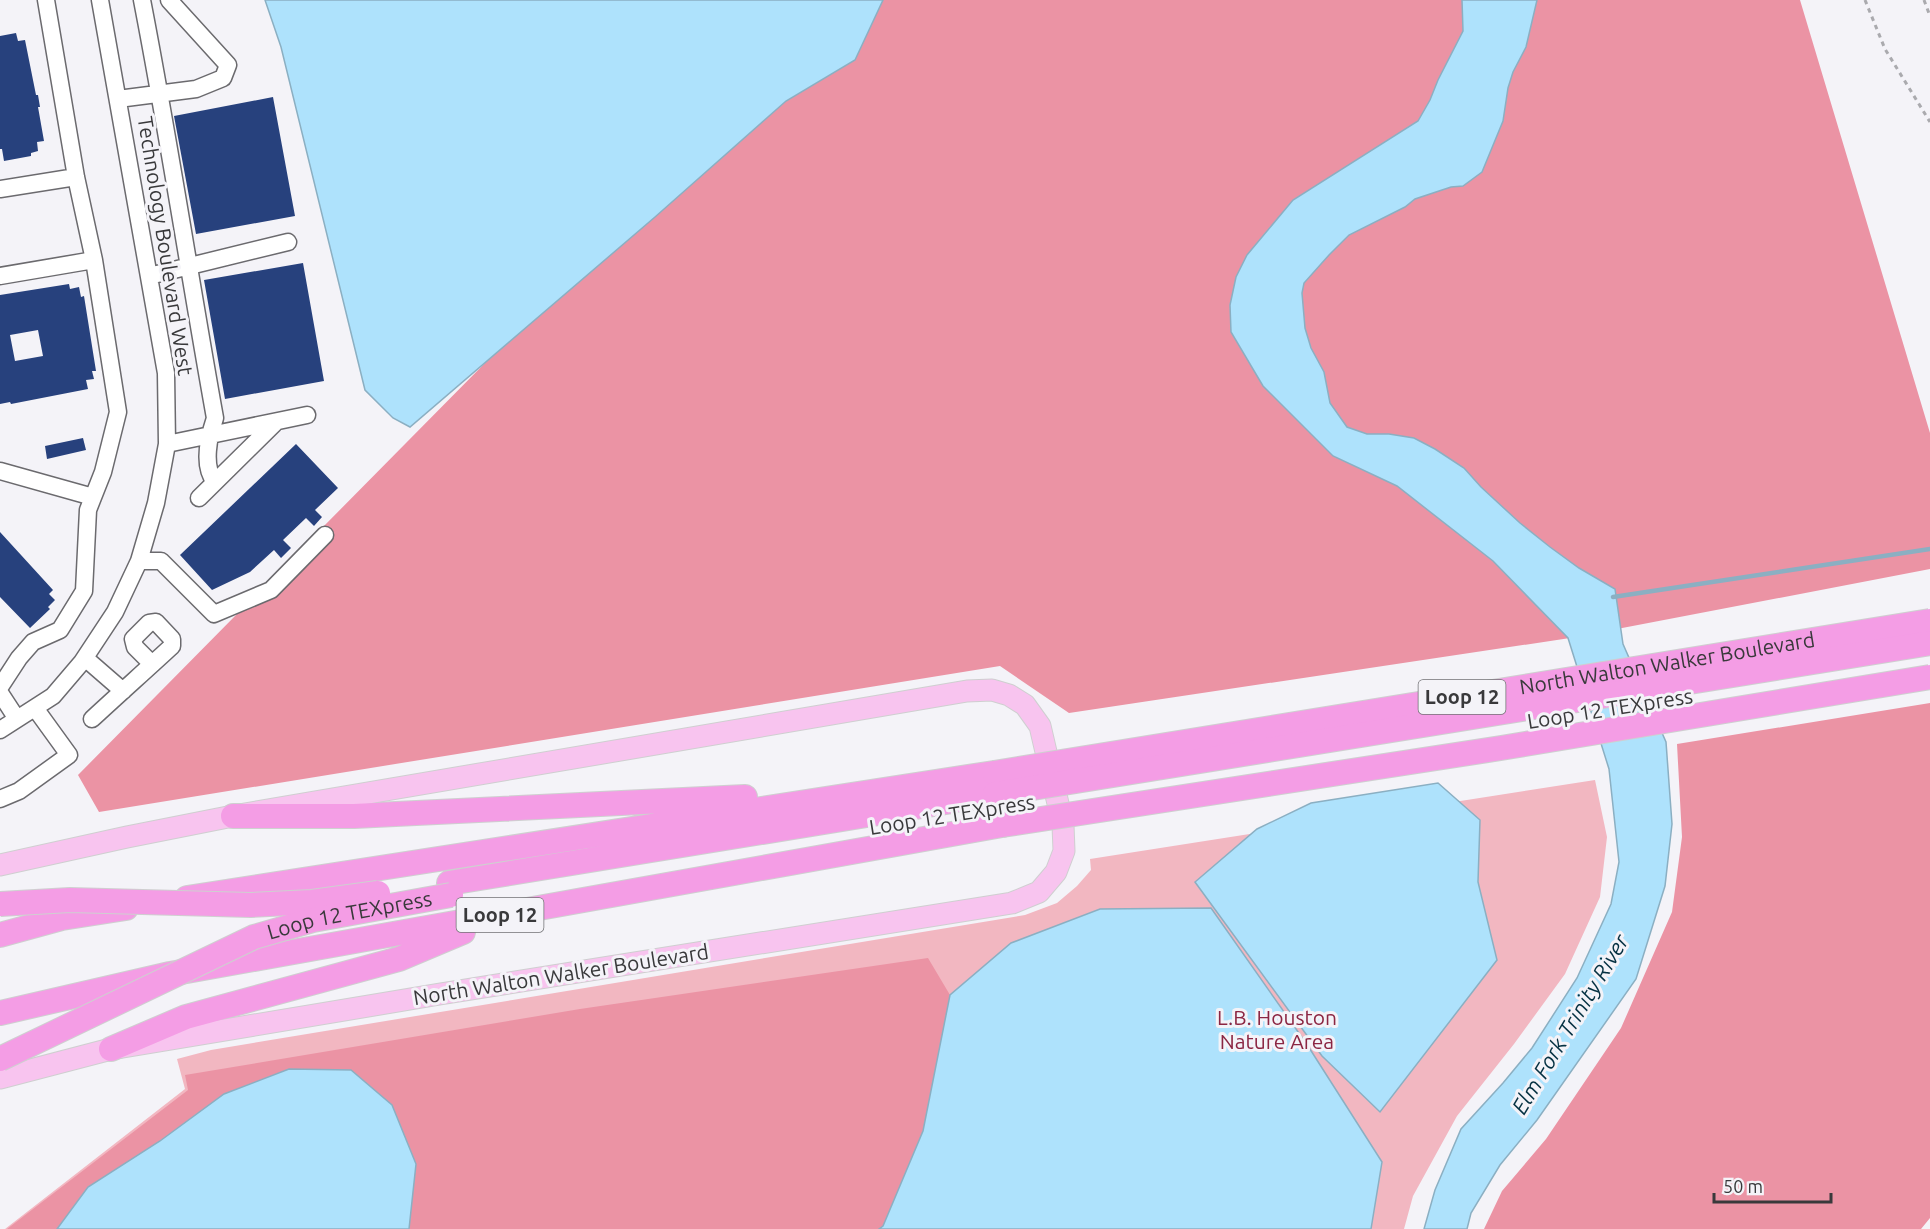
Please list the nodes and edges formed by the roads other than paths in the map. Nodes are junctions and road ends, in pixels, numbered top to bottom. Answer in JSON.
{"nodes":[{"id":1,"x":46,"y":0,"type":"edge"},
{"id":2,"x":100,"y":0,"type":"edge"},
{"id":3,"x":142,"y":0,"type":"edge"},
{"id":4,"x":169,"y":0,"type":"edge"},
{"id":5,"x":160,"y":94,"type":"junction"},
{"id":6,"x":118,"y":99,"type":"junction"},
{"id":7,"x":76,"y":177,"type":"junction"},
{"id":8,"x":0,"y":189,"type":"edge"},
{"id":9,"x":288,"y":242,"type":"dead end"},
{"id":10,"x":94,"y":260,"type":"junction"},
{"id":11,"x":188,"y":267,"type":"junction"},
{"id":12,"x":0,"y":276,"type":"edge"},
{"id":13,"x":149,"y":276,"type":"junction"},
{"id":14,"x":307,"y":415,"type":"dead end"},
{"id":15,"x":277,"y":421,"type":"junction"},
{"id":16,"x":209,"y":435,"type":"junction"},
{"id":17,"x":166,"y":444,"type":"junction"},
{"id":18,"x":0,"y":471,"type":"edge"},
{"id":19,"x":215,"y":482,"type":"junction"},
{"id":20,"x":93,"y":497,"type":"junction"},
{"id":21,"x":199,"y":498,"type":"dead end"},
{"id":22,"x":325,"y":535,"type":"dead end"},
{"id":23,"x":139,"y":561,"type":"junction"},
{"id":24,"x":1930,"y":621,"type":"edge"},
{"id":25,"x":1930,"y":643,"type":"edge"},
{"id":26,"x":1930,"y":656,"type":"edge"},
{"id":27,"x":85,"y":658,"type":"junction"},
{"id":28,"x":152,"y":664,"type":"dead end"},
{"id":29,"x":1930,"y":677,"type":"edge"},
{"id":30,"x":0,"y":687,"type":"edge"},
{"id":31,"x":123,"y":691,"type":"junction"},
{"id":32,"x":0,"y":693,"type":"edge"},
{"id":33,"x":35,"y":708,"type":"junction"},
{"id":34,"x":17,"y":719,"type":"junction"},
{"id":35,"x":93,"y":719,"type":"dead end"},
{"id":36,"x":0,"y":730,"type":"edge"},
{"id":37,"x":858,"y":793,"type":"junction"},
{"id":38,"x":0,"y":799,"type":"edge"},
{"id":39,"x":997,"y":800,"type":"junction"},
{"id":40,"x":233,"y":816,"type":"junction"},
{"id":41,"x":0,"y":865,"type":"edge"},
{"id":42,"x":450,"y":889,"type":"junction"},
{"id":43,"x":0,"y":904,"type":"edge"},
{"id":44,"x":504,"y":915,"type":"junction"},
{"id":45,"x":0,"y":935,"type":"edge"},
{"id":46,"x":0,"y":1013,"type":"edge"},
{"id":47,"x":111,"y":1049,"type":"junction"},
{"id":48,"x":0,"y":1059,"type":"edge"},
{"id":49,"x":0,"y":1078,"type":"edge"}],
"edges":[{"from":1,"to":7,"type":"street"},
{"from":2,"to":6,"type":"street","name":"Technology Boulevard West"},
{"from":3,"to":5,"type":"street"},
{"from":4,"to":5,"type":"street"},
{"from":5,"to":6,"type":"street"},
{"from":5,"to":11,"type":"street"},
{"from":6,"to":13,"type":"street","name":"Technology Boulevard West"},
{"from":7,"to":8,"type":"street"},
{"from":7,"to":10,"type":"street"},
{"from":9,"to":11,"type":"street"},
{"from":10,"to":12,"type":"street"},
{"from":10,"to":20,"type":"street"},
{"from":11,"to":13,"type":"street"},
{"from":11,"to":16,"type":"street"},
{"from":13,"to":17,"type":"street","name":"Technology Boulevard West"},
{"from":14,"to":15,"type":"street"},
{"from":15,"to":16,"type":"street"},
{"from":15,"to":19,"type":"street"},
{"from":16,"to":17,"type":"street"},
{"from":16,"to":19,"type":"street"},
{"from":17,"to":23,"type":"street","name":"Technology Boulevard West"},
{"from":18,"to":20,"type":"street"},
{"from":19,"to":21,"type":"street"},
{"from":20,"to":30,"type":"street"},
{"from":22,"to":23,"type":"street"},
{"from":23,"to":27,"type":"street","name":"Technology Boulevard West"},
{"from":24,"to":39,"type":"highway","name":"North Walton Walker Boulevard","number":"Loop 12","bridge":true},
{"from":25,"to":39,"type":"highway","name":"Loop 12 TEXpress","bridge":true},
{"from":26,"to":39,"type":"highway","name":"Loop 12 TEXpress"},
{"from":27,"to":31,"type":"street"},
{"from":27,"to":33,"type":"street","name":"Technology Boulevard West"},
{"from":28,"to":31,"type":"street"},
{"from":29,"to":39,"type":"highway","name":"North Walton Walker Boulevard","number":"Loop 12","bridge":true},
{"from":31,"to":35,"type":"street"},
{"from":32,"to":34,"type":"street"},
{"from":33,"to":34,"type":"street","name":"Technology Boulevard West"},
{"from":33,"to":38,"type":"street"},
{"from":34,"to":36,"type":"street","name":"Technology Boulevard West"},
{"from":37,"to":39,"type":"highway","name":"North Walton Walker Boulevard","number":"Loop 12"},
{"from":37,"to":40,"type":"highway"},
{"from":37,"to":45,"type":"highway","name":"North Walton Walker Boulevard","number":"Loop 12"},
{"from":39,"to":42,"type":"highway","name":"Loop 12 TEXpress"},
{"from":39,"to":44,"type":"highway","name":"North Walton Walker Boulevard","number":"Loop 12"},
{"from":40,"to":41,"type":"main road","name":"North Walton Walker Boulevard"},
{"from":40,"to":47,"type":"main road","name":"North Walton Walker Boulevard"},
{"from":42,"to":43,"type":"highway","name":"Loop 12 TEXpress","bridge":true},
{"from":42,"to":48,"type":"highway","name":"Loop 12 TEXpress","bridge":true},
{"from":44,"to":46,"type":"highway","name":"North Walton Walker Boulevard","number":"Loop 12"},
{"from":44,"to":47,"type":"highway"},
{"from":47,"to":49,"type":"main road","name":"North Walton Walker Boulevard"}]}
